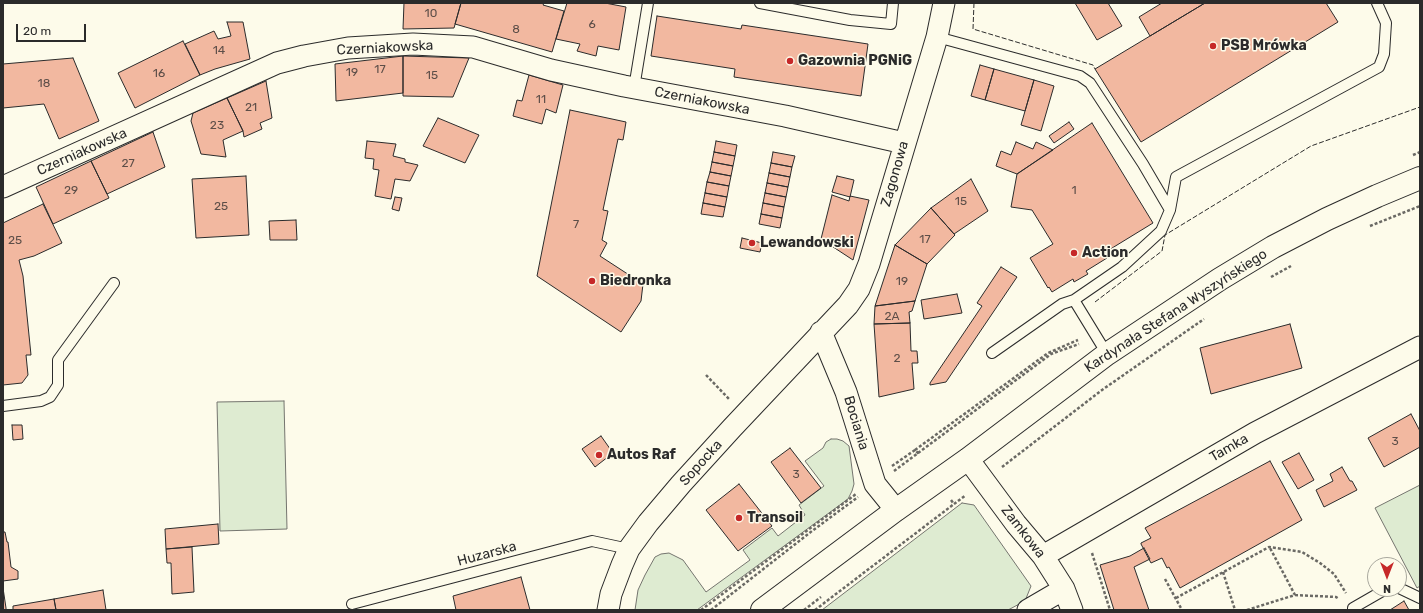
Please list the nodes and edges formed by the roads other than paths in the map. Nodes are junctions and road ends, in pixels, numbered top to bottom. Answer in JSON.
{"nodes":[{"id":1,"x":648,"y":3,"type":"edge"},
{"id":2,"x":760,"y":3,"type":"edge"},
{"id":3,"x":893,"y":3,"type":"edge"},
{"id":4,"x":944,"y":3,"type":"edge"},
{"id":5,"x":1377,"y":3,"type":"edge"},
{"id":6,"x":937,"y":37,"type":"junction"},
{"id":7,"x":634,"y":88,"type":"junction"},
{"id":8,"x":904,"y":143,"type":"junction"},
{"id":9,"x":1420,"y":178,"type":"edge"},
{"id":10,"x":3,"y":187,"type":"edge"},
{"id":11,"x":1170,"y":210,"type":"junction"},
{"id":12,"x":114,"y":283,"type":"dead end"},
{"id":13,"x":1074,"y":300,"type":"junction"},
{"id":14,"x":821,"y":332,"type":"junction"},
{"id":15,"x":1420,"y":347,"type":"edge"},
{"id":16,"x":992,"y":352,"type":"dead end"},
{"id":17,"x":1107,"y":354,"type":"junction"},
{"id":18,"x":3,"y":406,"type":"edge"},
{"id":19,"x":968,"y":459,"type":"junction"},
{"id":20,"x":896,"y":510,"type":"junction"},
{"id":21,"x":629,"y":549,"type":"junction"},
{"id":22,"x":1043,"y":556,"type":"junction"},
{"id":23,"x":1064,"y":589,"type":"junction"},
{"id":24,"x":1407,"y":592,"type":"edge"},
{"id":25,"x":1373,"y":597,"type":"edge"},
{"id":26,"x":1420,"y":598,"type":"edge"},
{"id":27,"x":352,"y":604,"type":"dead end"},
{"id":28,"x":1353,"y":609,"type":"edge"},
{"id":29,"x":608,"y":610,"type":"edge"},
{"id":30,"x":762,"y":610,"type":"edge"},
{"id":31,"x":1028,"y":610,"type":"edge"},
{"id":32,"x":1072,"y":610,"type":"edge"}],
"edges":[{"from":1,"to":7,"type":"lane"},
{"from":2,"to":3,"type":"lane"},
{"from":4,"to":6,"type":"street","name":"Zagonowa"},
{"from":5,"to":11,"type":"lane"},
{"from":6,"to":8,"type":"street","name":"Zagonowa"},
{"from":6,"to":11,"type":"lane"},
{"from":7,"to":8,"type":"street","name":"Czerniakowska"},
{"from":7,"to":10,"type":"street","name":"Czerniakowska"},
{"from":8,"to":14,"type":"street","name":"Zagonowa"},
{"from":9,"to":17,"type":"main road","name":"Kardynała Stefana Wyszyńskiego"},
{"from":11,"to":13,"type":"lane"},
{"from":12,"to":18,"type":"lane"},
{"from":13,"to":16,"type":"lane"},
{"from":13,"to":17,"type":"lane"},
{"from":14,"to":20,"type":"street","name":"Bociania"},
{"from":14,"to":21,"type":"street","name":"Sopocka"},
{"from":15,"to":22,"type":"street","name":"Tamka"},
{"from":17,"to":19,"type":"main road","name":"Kardynała Stefana Wyszyńskiego"},
{"from":19,"to":20,"type":"main road","name":"Kardynała Stefana Wyszyńskiego"},
{"from":19,"to":22,"type":"street","name":"Zamkowa"},
{"from":20,"to":30,"type":"main road"},
{"from":21,"to":27,"type":"lane","name":"Huzarska"},
{"from":21,"to":29,"type":"street","name":"Sopocka"},
{"from":22,"to":23,"type":"street","name":"Zamkowa"},
{"from":23,"to":31,"type":"street"},
{"from":23,"to":32,"type":"street","name":"Zamkowa"},
{"from":24,"to":26,"type":"lane"},
{"from":25,"to":28,"type":"lane"}]}
